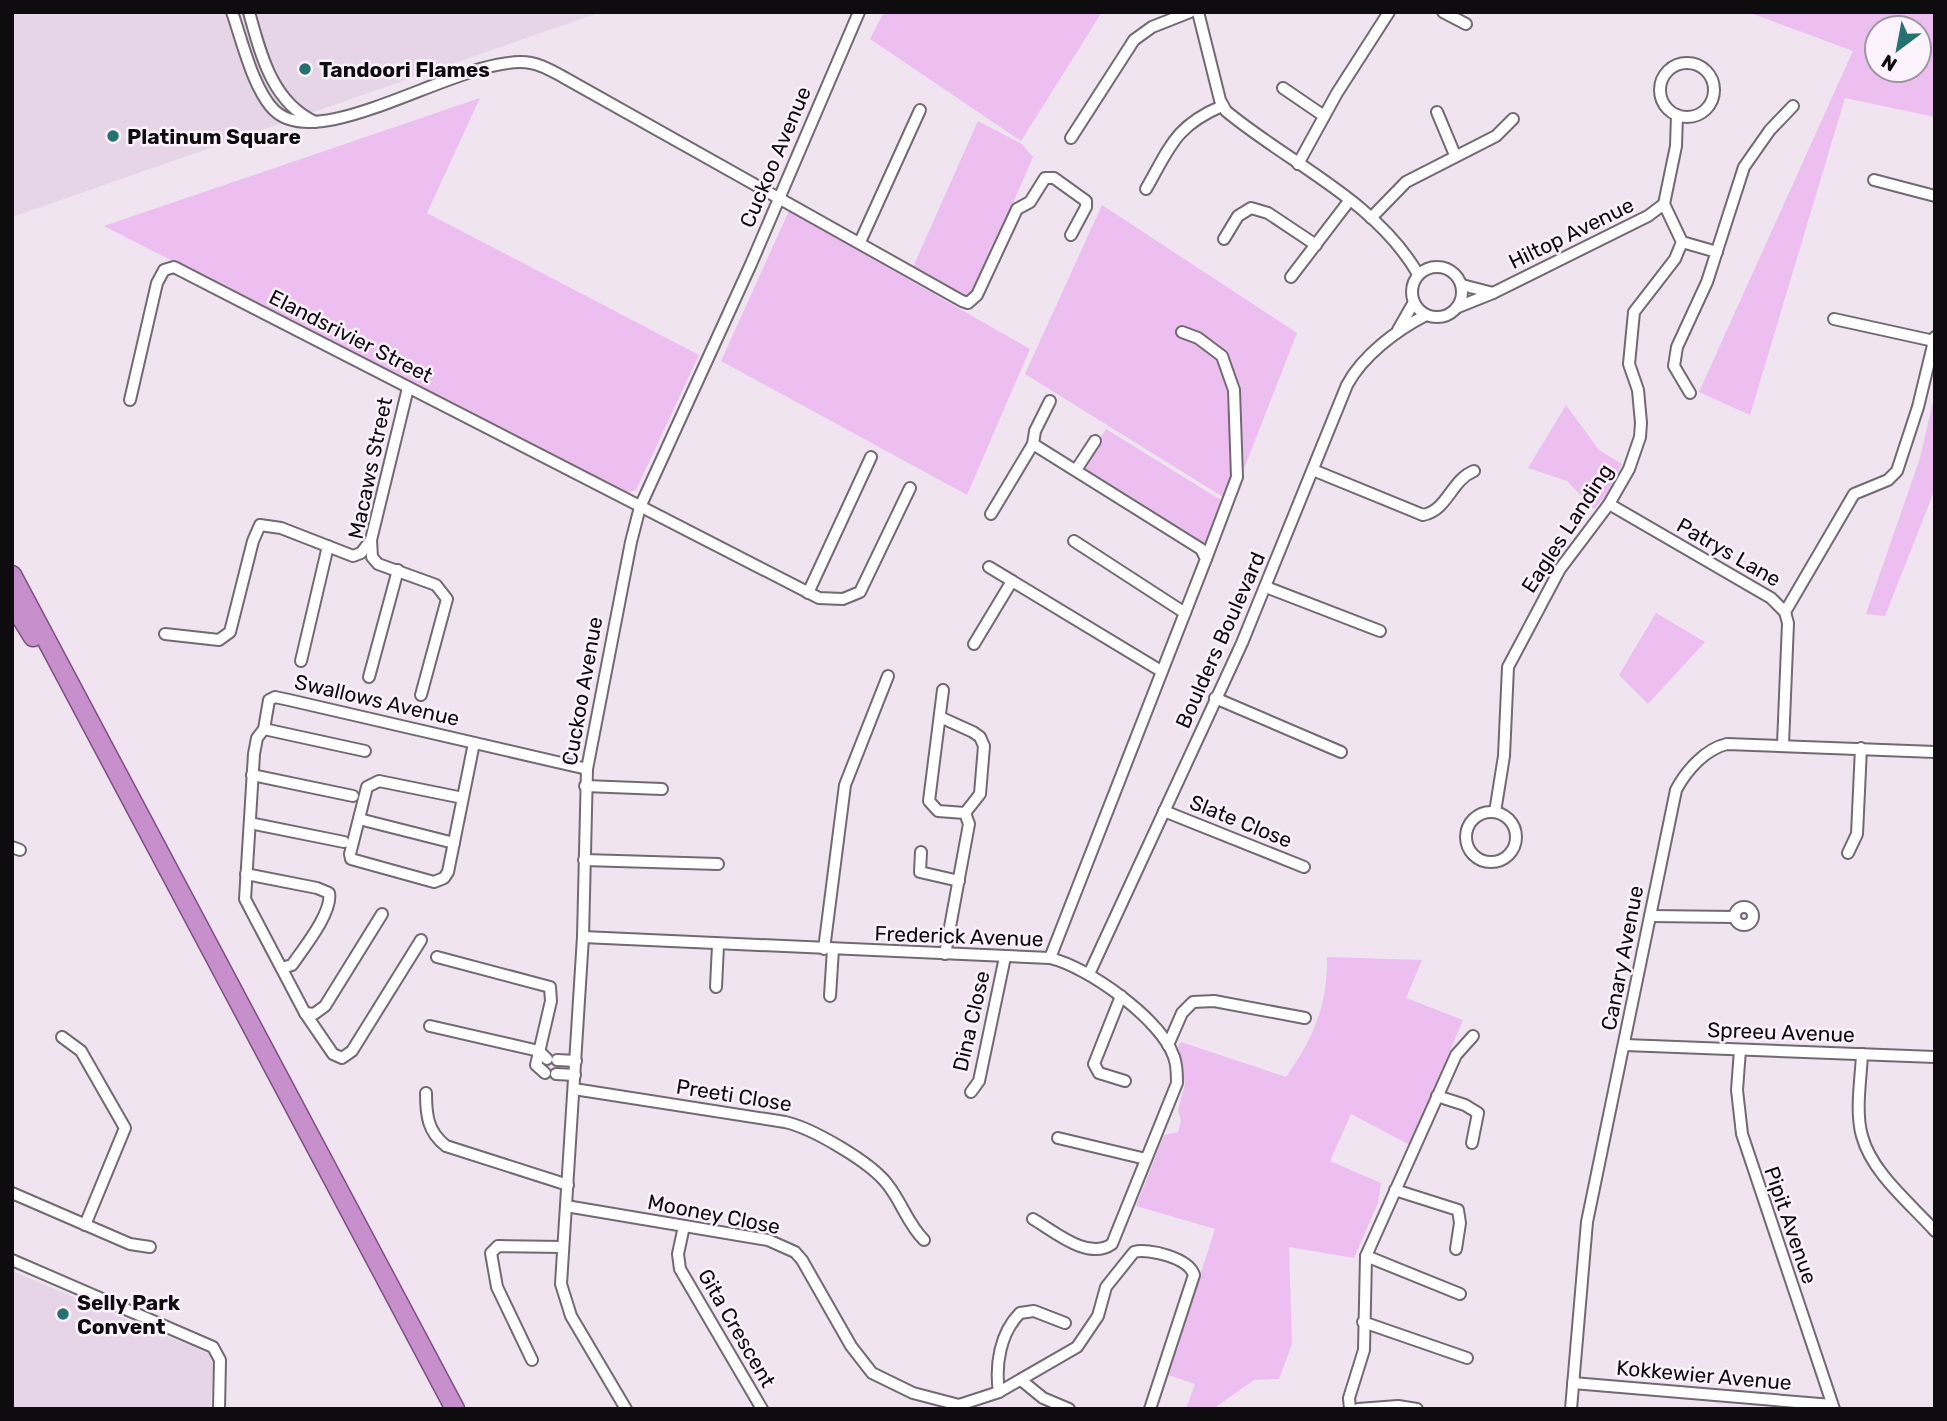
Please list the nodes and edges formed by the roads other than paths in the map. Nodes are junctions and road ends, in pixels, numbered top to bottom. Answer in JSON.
{"nodes":[{"id":1,"x":232,"y":12,"type":"edge"},
{"id":2,"x":249,"y":12,"type":"edge"},
{"id":3,"x":859,"y":12,"type":"edge"},
{"id":4,"x":1190,"y":12,"type":"edge"},
{"id":5,"x":1198,"y":12,"type":"edge"},
{"id":6,"x":1389,"y":12,"type":"edge"},
{"id":7,"x":1443,"y":12,"type":"edge"},
{"id":8,"x":1466,"y":24,"type":"dead end"},
{"id":9,"x":1283,"y":88,"type":"dead end"},
{"id":10,"x":1222,"y":106,"type":"junction"},
{"id":11,"x":1793,"y":106,"type":"dead end"},
{"id":12,"x":920,"y":110,"type":"dead end"},
{"id":13,"x":1437,"y":112,"type":"dead end"},
{"id":14,"x":1677,"y":115,"type":"junction"},
{"id":15,"x":1324,"y":116,"type":"junction"},
{"id":16,"x":1513,"y":119,"type":"dead end"},
{"id":17,"x":316,"y":122,"type":"junction"},
{"id":18,"x":1071,"y":138,"type":"dead end"},
{"id":19,"x":1455,"y":155,"type":"junction"},
{"id":20,"x":1298,"y":164,"type":"junction"},
{"id":21,"x":1874,"y":180,"type":"dead end"},
{"id":22,"x":1146,"y":189,"type":"dead end"},
{"id":23,"x":779,"y":196,"type":"junction"},
{"id":24,"x":1935,"y":196,"type":"edge"},
{"id":25,"x":1349,"y":201,"type":"junction"},
{"id":26,"x":1664,"y":204,"type":"junction"},
{"id":27,"x":1371,"y":218,"type":"junction"},
{"id":28,"x":1070,"y":235,"type":"dead end"},
{"id":29,"x":1224,"y":239,"type":"dead end"},
{"id":30,"x":860,"y":242,"type":"junction"},
{"id":31,"x":1682,"y":242,"type":"junction"},
{"id":32,"x":1316,"y":245,"type":"junction"},
{"id":33,"x":1717,"y":252,"type":"junction"},
{"id":34,"x":1406,"y":254,"type":"junction"},
{"id":35,"x":1430,"y":267,"type":"junction"},
{"id":36,"x":1418,"y":274,"type":"junction"},
{"id":37,"x":1291,"y":277,"type":"dead end"},
{"id":38,"x":1462,"y":285,"type":"junction"},
{"id":39,"x":1493,"y":293,"type":"junction"},
{"id":40,"x":1414,"y":302,"type":"junction"},
{"id":41,"x":1458,"y":307,"type":"junction"},
{"id":42,"x":1426,"y":315,"type":"junction"},
{"id":43,"x":1834,"y":318,"type":"dead end"},
{"id":44,"x":1182,"y":332,"type":"dead end"},
{"id":45,"x":1397,"y":332,"type":"junction"},
{"id":46,"x":1934,"y":339,"type":"edge"},
{"id":47,"x":408,"y":388,"type":"junction"},
{"id":48,"x":1690,"y":393,"type":"dead end"},
{"id":49,"x":130,"y":400,"type":"dead end"},
{"id":50,"x":1050,"y":401,"type":"dead end"},
{"id":51,"x":1095,"y":441,"type":"dead end"},
{"id":52,"x":1034,"y":444,"type":"junction"},
{"id":53,"x":871,"y":457,"type":"dead end"},
{"id":54,"x":1076,"y":470,"type":"junction"},
{"id":55,"x":1313,"y":470,"type":"junction"},
{"id":56,"x":1474,"y":471,"type":"dead end"},
{"id":57,"x":910,"y":488,"type":"dead end"},
{"id":58,"x":1609,"y":504,"type":"junction"},
{"id":59,"x":640,"y":507,"type":"junction"},
{"id":60,"x":991,"y":514,"type":"dead end"},
{"id":61,"x":371,"y":540,"type":"junction"},
{"id":62,"x":1073,"y":541,"type":"dead end"},
{"id":63,"x":328,"y":547,"type":"junction"},
{"id":64,"x":1206,"y":559,"type":"junction"},
{"id":65,"x":989,"y":567,"type":"dead end"},
{"id":66,"x":398,"y":570,"type":"junction"},
{"id":67,"x":12,"y":575,"type":"edge"},
{"id":68,"x":1012,"y":581,"type":"junction"},
{"id":69,"x":1266,"y":587,"type":"junction"},
{"id":70,"x":808,"y":593,"type":"junction"},
{"id":71,"x":12,"y":603,"type":"edge"},
{"id":72,"x":1785,"y":612,"type":"junction"},
{"id":73,"x":1185,"y":613,"type":"junction"},
{"id":74,"x":1380,"y":631,"type":"dead end"},
{"id":75,"x":165,"y":634,"type":"dead end"},
{"id":76,"x":974,"y":644,"type":"dead end"},
{"id":77,"x":301,"y":661,"type":"dead end"},
{"id":78,"x":1161,"y":671,"type":"junction"},
{"id":79,"x":888,"y":676,"type":"dead end"},
{"id":80,"x":369,"y":677,"type":"dead end"},
{"id":81,"x":943,"y":690,"type":"dead end"},
{"id":82,"x":421,"y":695,"type":"dead end"},
{"id":83,"x":1215,"y":698,"type":"junction"},
{"id":84,"x":79,"y":703,"type":"junction"},
{"id":85,"x":940,"y":717,"type":"junction"},
{"id":86,"x":264,"y":729,"type":"junction"},
{"id":87,"x":474,"y":743,"type":"junction"},
{"id":88,"x":1783,"y":744,"type":"junction"},
{"id":89,"x":1861,"y":748,"type":"junction"},
{"id":90,"x":365,"y":751,"type":"dead end"},
{"id":91,"x":1341,"y":752,"type":"dead end"},
{"id":92,"x":1935,"y":752,"type":"edge"},
{"id":93,"x":587,"y":769,"type":"junction"},
{"id":94,"x":253,"y":775,"type":"junction"},
{"id":95,"x":585,"y":786,"type":"junction"},
{"id":96,"x":662,"y":789,"type":"dead end"},
{"id":97,"x":353,"y":796,"type":"dead end"},
{"id":98,"x":463,"y":798,"type":"junction"},
{"id":99,"x":1164,"y":811,"type":"junction"},
{"id":100,"x":1495,"y":812,"type":"junction"},
{"id":101,"x":965,"y":813,"type":"junction"},
{"id":102,"x":359,"y":819,"type":"junction"},
{"id":103,"x":250,"y":823,"type":"junction"},
{"id":104,"x":344,"y":842,"type":"dead end"},
{"id":105,"x":454,"y":843,"type":"junction"},
{"id":106,"x":921,"y":852,"type":"dead end"},
{"id":107,"x":1848,"y":853,"type":"dead end"},
{"id":108,"x":584,"y":860,"type":"junction"},
{"id":109,"x":718,"y":864,"type":"dead end"},
{"id":110,"x":1304,"y":867,"type":"dead end"},
{"id":111,"x":246,"y":874,"type":"junction"},
{"id":112,"x":958,"y":881,"type":"junction"},
{"id":113,"x":382,"y":914,"type":"dead end"},
{"id":114,"x":1650,"y":916,"type":"junction"},
{"id":115,"x":1735,"y":917,"type":"dead end"},
{"id":116,"x":583,"y":937,"type":"junction"},
{"id":117,"x":421,"y":940,"type":"dead end"},
{"id":118,"x":718,"y":945,"type":"junction"},
{"id":119,"x":829,"y":949,"type":"junction"},
{"id":120,"x":945,"y":954,"type":"junction"},
{"id":121,"x":437,"y":957,"type":"dead end"},
{"id":122,"x":1005,"y":957,"type":"junction"},
{"id":123,"x":1050,"y":958,"type":"junction"},
{"id":124,"x":282,"y":968,"type":"junction"},
{"id":125,"x":1089,"y":974,"type":"junction"},
{"id":126,"x":716,"y":988,"type":"dead end"},
{"id":127,"x":830,"y":996,"type":"dead end"},
{"id":128,"x":1121,"y":996,"type":"junction"},
{"id":129,"x":305,"y":1013,"type":"junction"},
{"id":130,"x":1305,"y":1018,"type":"dead end"},
{"id":131,"x":430,"y":1026,"type":"dead end"},
{"id":132,"x":1473,"y":1036,"type":"dead end"},
{"id":133,"x":62,"y":1037,"type":"dead end"},
{"id":134,"x":1168,"y":1045,"type":"junction"},
{"id":135,"x":1625,"y":1045,"type":"junction"},
{"id":136,"x":1740,"y":1050,"type":"junction"},
{"id":137,"x":1862,"y":1054,"type":"junction"},
{"id":138,"x":547,"y":1057,"type":"junction"},
{"id":139,"x":1935,"y":1057,"type":"edge"},
{"id":140,"x":576,"y":1061,"type":"junction"},
{"id":141,"x":575,"y":1075,"type":"junction"},
{"id":142,"x":1125,"y":1081,"type":"dead end"},
{"id":143,"x":574,"y":1088,"type":"junction"},
{"id":144,"x":971,"y":1091,"type":"dead end"},
{"id":145,"x":426,"y":1093,"type":"dead end"},
{"id":146,"x":1437,"y":1096,"type":"junction"},
{"id":147,"x":1058,"y":1138,"type":"dead end"},
{"id":148,"x":1472,"y":1143,"type":"dead end"},
{"id":149,"x":1146,"y":1159,"type":"junction"},
{"id":150,"x":568,"y":1185,"type":"junction"},
{"id":151,"x":1395,"y":1190,"type":"junction"},
{"id":152,"x":12,"y":1193,"type":"edge"},
{"id":153,"x":566,"y":1206,"type":"junction"},
{"id":154,"x":1033,"y":1219,"type":"dead end"},
{"id":155,"x":85,"y":1224,"type":"junction"},
{"id":156,"x":684,"y":1226,"type":"junction"},
{"id":157,"x":1935,"y":1231,"type":"edge"},
{"id":158,"x":925,"y":1240,"type":"dead end"},
{"id":159,"x":150,"y":1247,"type":"dead end"},
{"id":160,"x":563,"y":1247,"type":"junction"},
{"id":161,"x":1456,"y":1250,"type":"dead end"},
{"id":162,"x":1366,"y":1256,"type":"junction"},
{"id":163,"x":12,"y":1260,"type":"edge"},
{"id":164,"x":1460,"y":1294,"type":"dead end"},
{"id":165,"x":1363,"y":1322,"type":"junction"},
{"id":166,"x":1065,"y":1323,"type":"dead end"},
{"id":167,"x":1467,"y":1358,"type":"dead end"},
{"id":168,"x":532,"y":1360,"type":"dead end"},
{"id":169,"x":1021,"y":1380,"type":"junction"},
{"id":170,"x":1573,"y":1383,"type":"junction"},
{"id":171,"x":999,"y":1392,"type":"junction"},
{"id":172,"x":1833,"y":1407,"type":"edge"},
{"id":173,"x":219,"y":1409,"type":"edge"},
{"id":174,"x":455,"y":1409,"type":"edge"},
{"id":175,"x":626,"y":1409,"type":"edge"},
{"id":176,"x":762,"y":1409,"type":"edge"},
{"id":177,"x":1069,"y":1409,"type":"edge"},
{"id":178,"x":1150,"y":1409,"type":"edge"},
{"id":179,"x":1350,"y":1409,"type":"edge"},
{"id":180,"x":1358,"y":1409,"type":"edge"},
{"id":181,"x":1417,"y":1409,"type":"edge"},
{"id":182,"x":1571,"y":1409,"type":"edge"}],
"edges":[{"from":1,"to":17,"type":"street"},
{"from":2,"to":17,"type":"street"},
{"from":3,"to":23,"type":"street","name":"Cuckoo Avenue"},
{"from":4,"to":18,"type":"street"},
{"from":5,"to":10,"type":"street"},
{"from":6,"to":15,"type":"street"},
{"from":7,"to":8,"type":"street"},
{"from":9,"to":15,"type":"street"},
{"from":10,"to":20,"type":"street"},
{"from":10,"to":22,"type":"street"},
{"from":11,"to":33,"type":"street"},
{"from":12,"to":30,"type":"street"},
{"from":13,"to":19,"type":"street"},
{"from":14,"to":14,"type":"street"},
{"from":14,"to":26,"type":"street"},
{"from":15,"to":20,"type":"street"},
{"from":16,"to":19,"type":"street"},
{"from":17,"to":23,"type":"street"},
{"from":19,"to":27,"type":"street"},
{"from":20,"to":25,"type":"street"},
{"from":21,"to":24,"type":"street"},
{"from":23,"to":30,"type":"street"},
{"from":23,"to":59,"type":"street","name":"Cuckoo Avenue"},
{"from":25,"to":27,"type":"street"},
{"from":25,"to":32,"type":"street"},
{"from":26,"to":31,"type":"street"},
{"from":26,"to":39,"type":"street","name":"Hiltop Avenue"},
{"from":27,"to":34,"type":"street"},
{"from":28,"to":30,"type":"street"},
{"from":29,"to":32,"type":"street"},
{"from":31,"to":33,"type":"street"},
{"from":31,"to":58,"type":"street","name":"Eagles Landing"},
{"from":32,"to":37,"type":"street"},
{"from":33,"to":48,"type":"street"},
{"from":34,"to":35,"type":"street","name":"Hiltop Avenue"},
{"from":34,"to":36,"type":"street"},
{"from":35,"to":36,"type":"street"},
{"from":35,"to":38,"type":"street","name":"Hiltop Avenue"},
{"from":36,"to":40,"type":"street"},
{"from":38,"to":39,"type":"street","name":"Hiltop Avenue"},
{"from":38,"to":41,"type":"street"},
{"from":39,"to":41,"type":"street","name":"Hiltop Avenue"},
{"from":40,"to":42,"type":"street"},
{"from":40,"to":45,"type":"street","name":"Boulders Boulevard"},
{"from":41,"to":42,"type":"street","name":"Hiltop Avenue"},
{"from":42,"to":45,"type":"street","name":"Boulders Boulevard"},
{"from":43,"to":46,"type":"street"},
{"from":44,"to":64,"type":"street"},
{"from":45,"to":55,"type":"street","name":"Boulders Boulevard"},
{"from":46,"to":72,"type":"street"},
{"from":47,"to":49,"type":"street","name":"Elandsrivier Street"},
{"from":47,"to":59,"type":"street","name":"Elandsrivier Street"},
{"from":47,"to":61,"type":"street","name":"Macaws Street"},
{"from":50,"to":52,"type":"street"},
{"from":51,"to":54,"type":"street"},
{"from":52,"to":54,"type":"street"},
{"from":52,"to":60,"type":"street"},
{"from":53,"to":70,"type":"street"},
{"from":54,"to":64,"type":"street"},
{"from":55,"to":56,"type":"street"},
{"from":55,"to":69,"type":"street","name":"Boulders Boulevard"},
{"from":57,"to":70,"type":"street","name":"Elandsrivier Street"},
{"from":58,"to":72,"type":"street","name":"Patrys Lane"},
{"from":58,"to":100,"type":"street","name":"Eagles Landing"},
{"from":59,"to":70,"type":"street","name":"Elandsrivier Street"},
{"from":59,"to":93,"type":"street","name":"Cuckoo Avenue"},
{"from":61,"to":63,"type":"street"},
{"from":61,"to":66,"type":"street","name":"Macaws Street"},
{"from":62,"to":73,"type":"street"},
{"from":63,"to":75,"type":"street"},
{"from":63,"to":77,"type":"street"},
{"from":64,"to":73,"type":"street"},
{"from":65,"to":68,"type":"street"},
{"from":66,"to":80,"type":"street"},
{"from":66,"to":82,"type":"street"},
{"from":67,"to":84,"type":"highway"},
{"from":68,"to":76,"type":"street"},
{"from":68,"to":78,"type":"street"},
{"from":69,"to":74,"type":"street"},
{"from":69,"to":83,"type":"street","name":"Boulders Boulevard"},
{"from":71,"to":84,"type":"highway"},
{"from":72,"to":88,"type":"street","name":"Patrys Lane"},
{"from":73,"to":78,"type":"street"},
{"from":78,"to":123,"type":"street"},
{"from":79,"to":119,"type":"street"},
{"from":81,"to":85,"type":"street"},
{"from":83,"to":91,"type":"street"},
{"from":83,"to":99,"type":"street","name":"Boulders Boulevard"},
{"from":84,"to":174,"type":"highway"},
{"from":85,"to":101,"type":"street"},
{"from":85,"to":101,"type":"street"},
{"from":86,"to":87,"type":"street","name":"Swallows Avenue"},
{"from":86,"to":90,"type":"street"},
{"from":86,"to":94,"type":"street","name":"Swallows Avenue"},
{"from":87,"to":93,"type":"street","name":"Swallows Avenue"},
{"from":87,"to":98,"type":"street"},
{"from":88,"to":89,"type":"street","name":"Canary Avenue"},
{"from":88,"to":114,"type":"street","name":"Canary Avenue"},
{"from":89,"to":92,"type":"street","name":"Canary Avenue"},
{"from":89,"to":107,"type":"street"},
{"from":93,"to":95,"type":"street","name":"Cuckoo Avenue"},
{"from":94,"to":97,"type":"street"},
{"from":94,"to":103,"type":"street","name":"Swallows Avenue"},
{"from":95,"to":96,"type":"street"},
{"from":95,"to":108,"type":"street","name":"Cuckoo Avenue"},
{"from":98,"to":102,"type":"street"},
{"from":98,"to":105,"type":"street"},
{"from":99,"to":110,"type":"street","name":"Slate Close"},
{"from":99,"to":125,"type":"street","name":"Boulders Boulevard"},
{"from":100,"to":100,"type":"street"},
{"from":101,"to":112,"type":"street"},
{"from":102,"to":105,"type":"street"},
{"from":102,"to":105,"type":"street"},
{"from":103,"to":104,"type":"street"},
{"from":103,"to":111,"type":"street","name":"Swallows Avenue"},
{"from":106,"to":112,"type":"street"},
{"from":108,"to":109,"type":"street"},
{"from":108,"to":116,"type":"street","name":"Cuckoo Avenue"},
{"from":111,"to":124,"type":"street","name":"Swallows Avenue"},
{"from":111,"to":124,"type":"street"},
{"from":112,"to":120,"type":"street"},
{"from":113,"to":129,"type":"street"},
{"from":114,"to":115,"type":"street"},
{"from":114,"to":135,"type":"street","name":"Canary Avenue"},
{"from":116,"to":118,"type":"street","name":"Frederick Avenue"},
{"from":116,"to":140,"type":"street","name":"Cuckoo Avenue"},
{"from":117,"to":129,"type":"street","name":"Swallows Avenue"},
{"from":118,"to":119,"type":"street","name":"Frederick Avenue"},
{"from":118,"to":126,"type":"street"},
{"from":119,"to":120,"type":"street","name":"Frederick Avenue"},
{"from":119,"to":127,"type":"street"},
{"from":120,"to":122,"type":"street","name":"Frederick Avenue"},
{"from":121,"to":138,"type":"street"},
{"from":122,"to":123,"type":"street","name":"Frederick Avenue"},
{"from":122,"to":144,"type":"street","name":"Dina Close"},
{"from":123,"to":125,"type":"street","name":"Frederick Avenue"},
{"from":124,"to":129,"type":"street","name":"Swallows Avenue"},
{"from":125,"to":128,"type":"street","name":"Frederick Avenue"},
{"from":128,"to":134,"type":"street","name":"Frederick Avenue"},
{"from":128,"to":142,"type":"street"},
{"from":130,"to":134,"type":"street"},
{"from":131,"to":138,"type":"street"},
{"from":132,"to":146,"type":"street"},
{"from":133,"to":155,"type":"street"},
{"from":134,"to":149,"type":"street","name":"Frederick Avenue"},
{"from":135,"to":136,"type":"street","name":"Spreeu Avenue"},
{"from":135,"to":170,"type":"street","name":"Canary Avenue"},
{"from":136,"to":137,"type":"street","name":"Spreeu Avenue"},
{"from":136,"to":172,"type":"street","name":"Pipit Avenue"},
{"from":137,"to":139,"type":"street","name":"Spreeu Avenue"},
{"from":137,"to":157,"type":"street"},
{"from":138,"to":140,"type":"street"},
{"from":138,"to":141,"type":"street"},
{"from":140,"to":141,"type":"street","name":"Cuckoo Avenue"},
{"from":141,"to":143,"type":"street","name":"Cuckoo Avenue"},
{"from":143,"to":150,"type":"street","name":"Cuckoo Avenue"},
{"from":143,"to":158,"type":"street","name":"Preeti Close"},
{"from":145,"to":150,"type":"street"},
{"from":146,"to":148,"type":"street"},
{"from":146,"to":151,"type":"street"},
{"from":147,"to":149,"type":"street"},
{"from":149,"to":154,"type":"street","name":"Frederick Avenue"},
{"from":150,"to":153,"type":"street","name":"Cuckoo Avenue"},
{"from":151,"to":161,"type":"street"},
{"from":151,"to":162,"type":"street"},
{"from":152,"to":155,"type":"street"},
{"from":153,"to":156,"type":"street","name":"Mooney Close"},
{"from":153,"to":160,"type":"street","name":"Cuckoo Avenue"},
{"from":155,"to":159,"type":"street"},
{"from":156,"to":171,"type":"street","name":"Mooney Close"},
{"from":156,"to":176,"type":"street","name":"Gita Crescent"},
{"from":160,"to":168,"type":"street"},
{"from":160,"to":175,"type":"street","name":"Cuckoo Avenue"},
{"from":162,"to":164,"type":"street"},
{"from":162,"to":165,"type":"street"},
{"from":163,"to":173,"type":"street"},
{"from":165,"to":167,"type":"street"},
{"from":165,"to":179,"type":"street"},
{"from":166,"to":171,"type":"street"},
{"from":169,"to":171,"type":"street","name":"Mooney Close"},
{"from":169,"to":177,"type":"street"},
{"from":169,"to":178,"type":"street","name":"Mooney Close"},
{"from":170,"to":172,"type":"street","name":"Kokkewier Avenue"},
{"from":170,"to":182,"type":"street","name":"Canary Avenue"},
{"from":180,"to":181,"type":"street"}]}
